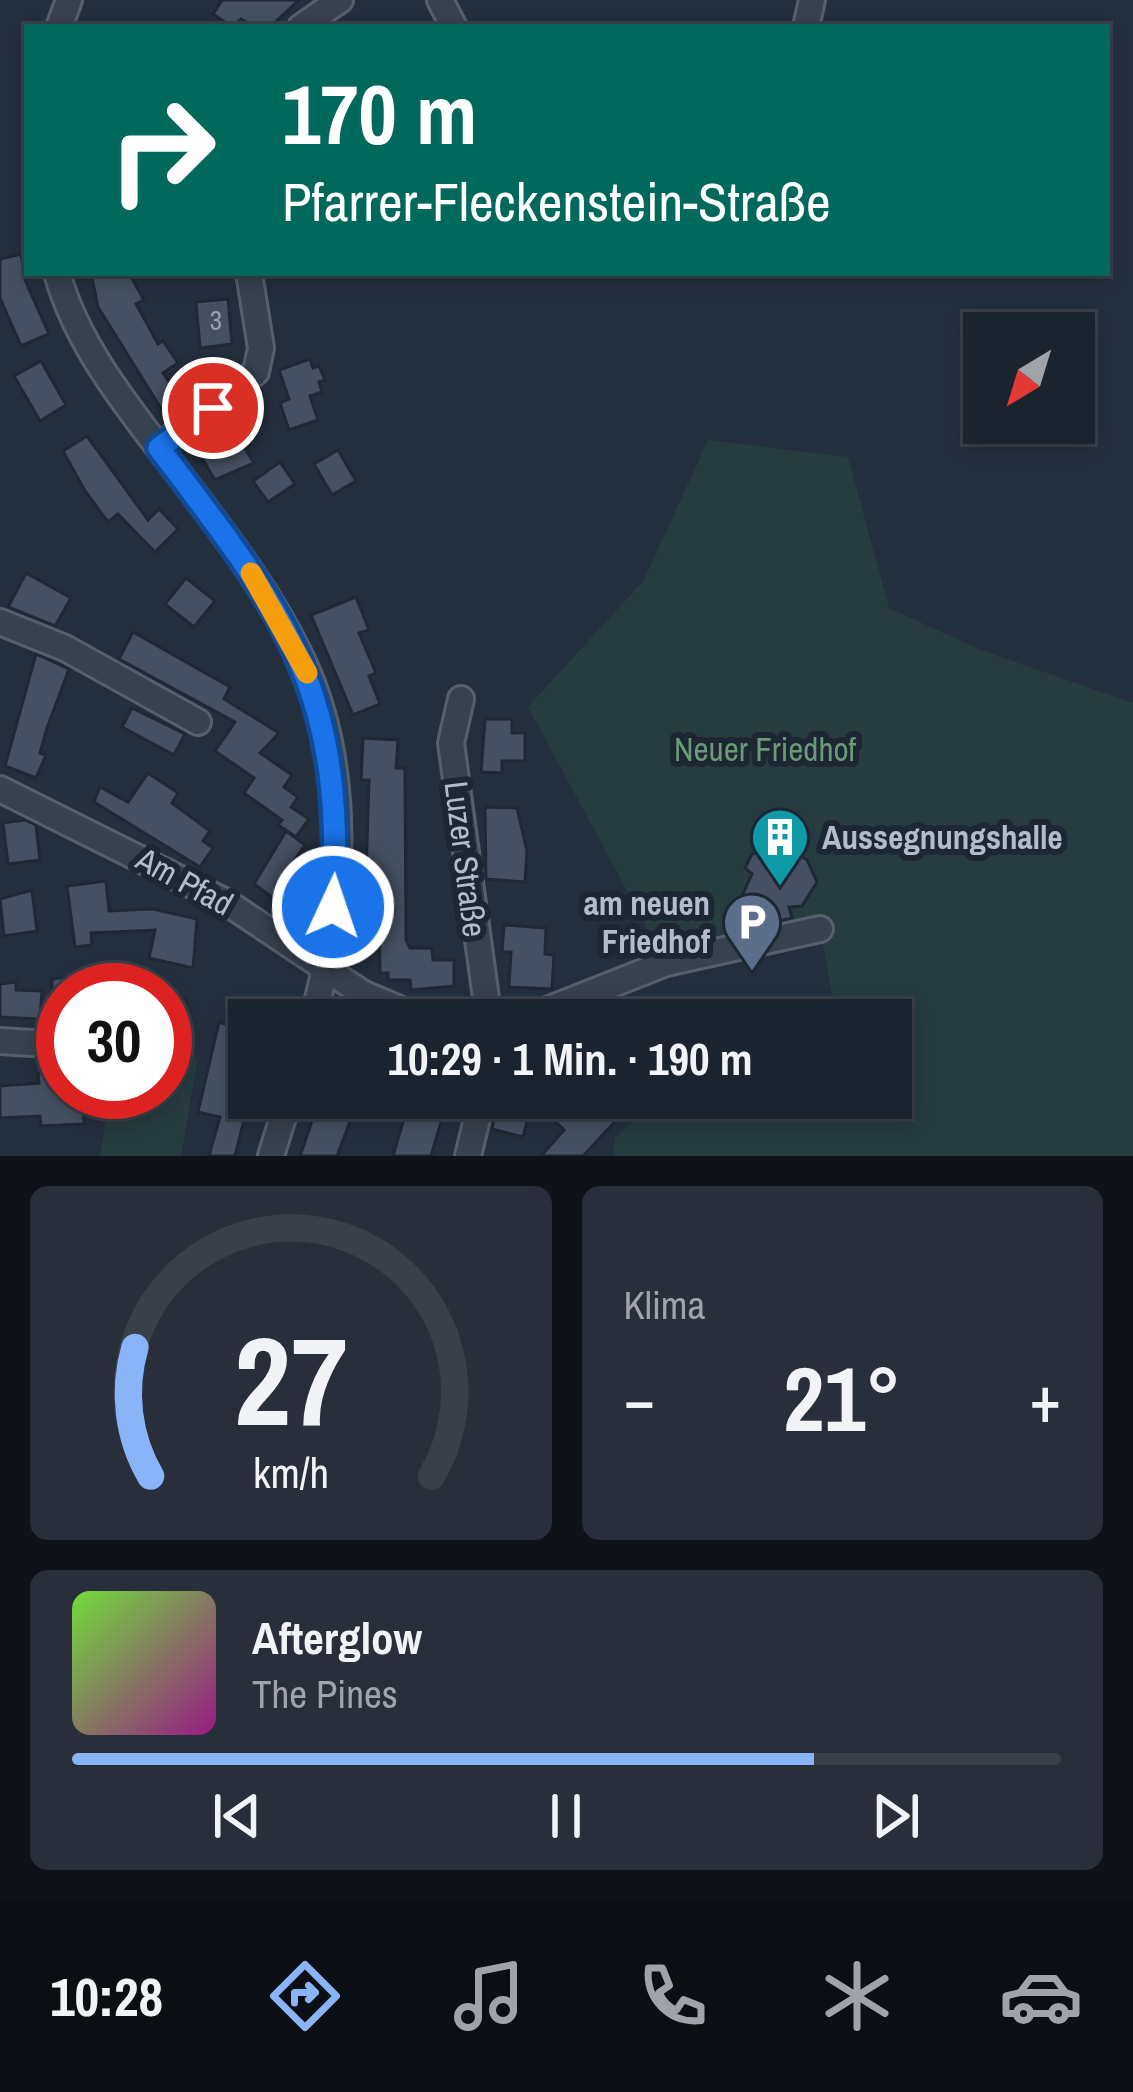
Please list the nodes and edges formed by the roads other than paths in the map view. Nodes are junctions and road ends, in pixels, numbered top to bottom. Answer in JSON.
{"nodes":[{"id":1,"x":340,"y":0,"type":"edge"},
{"id":2,"x":305,"y":24,"type":"edge"},
{"id":3,"x":58,"y":276,"type":"edge"},
{"id":4,"x":249,"y":276,"type":"edge"},
{"id":5,"x":159,"y":448,"type":"junction"},
{"id":6,"x":0,"y":622,"type":"edge"},
{"id":7,"x":461,"y":699,"type":"dead end"},
{"id":8,"x":198,"y":722,"type":"dead end"},
{"id":9,"x":0,"y":789,"type":"edge"},
{"id":10,"x":820,"y":929,"type":"dead end"},
{"id":11,"x":327,"y":972,"type":"junction"},
{"id":12,"x":319,"y":999,"type":"edge"},
{"id":13,"x":382,"y":999,"type":"edge"},
{"id":14,"x":486,"y":999,"type":"edge"},
{"id":15,"x":575,"y":999,"type":"edge"},
{"id":16,"x":0,"y":1040,"type":"edge"},
{"id":17,"x":36,"y":1043,"type":"edge"},
{"id":18,"x":282,"y":1119,"type":"edge"},
{"id":19,"x":477,"y":1119,"type":"edge"},
{"id":20,"x":271,"y":1156,"type":"edge"},
{"id":21,"x":468,"y":1156,"type":"edge"}],
"edges":[{"from":1,"to":2,"type":"street"},
{"from":3,"to":5,"type":"street"},
{"from":4,"to":5,"type":"street"},
{"from":5,"to":11,"type":"street"},
{"from":6,"to":8,"type":"street"},
{"from":7,"to":14,"type":"street","name":"Luzer Straße"},
{"from":9,"to":11,"type":"street","name":"Am Pfad"},
{"from":10,"to":15,"type":"street"},
{"from":11,"to":12,"type":"street"},
{"from":11,"to":13,"type":"street","name":"Am Pfad"},
{"from":16,"to":17,"type":"street"},
{"from":18,"to":20,"type":"street"},
{"from":19,"to":21,"type":"street"}]}
